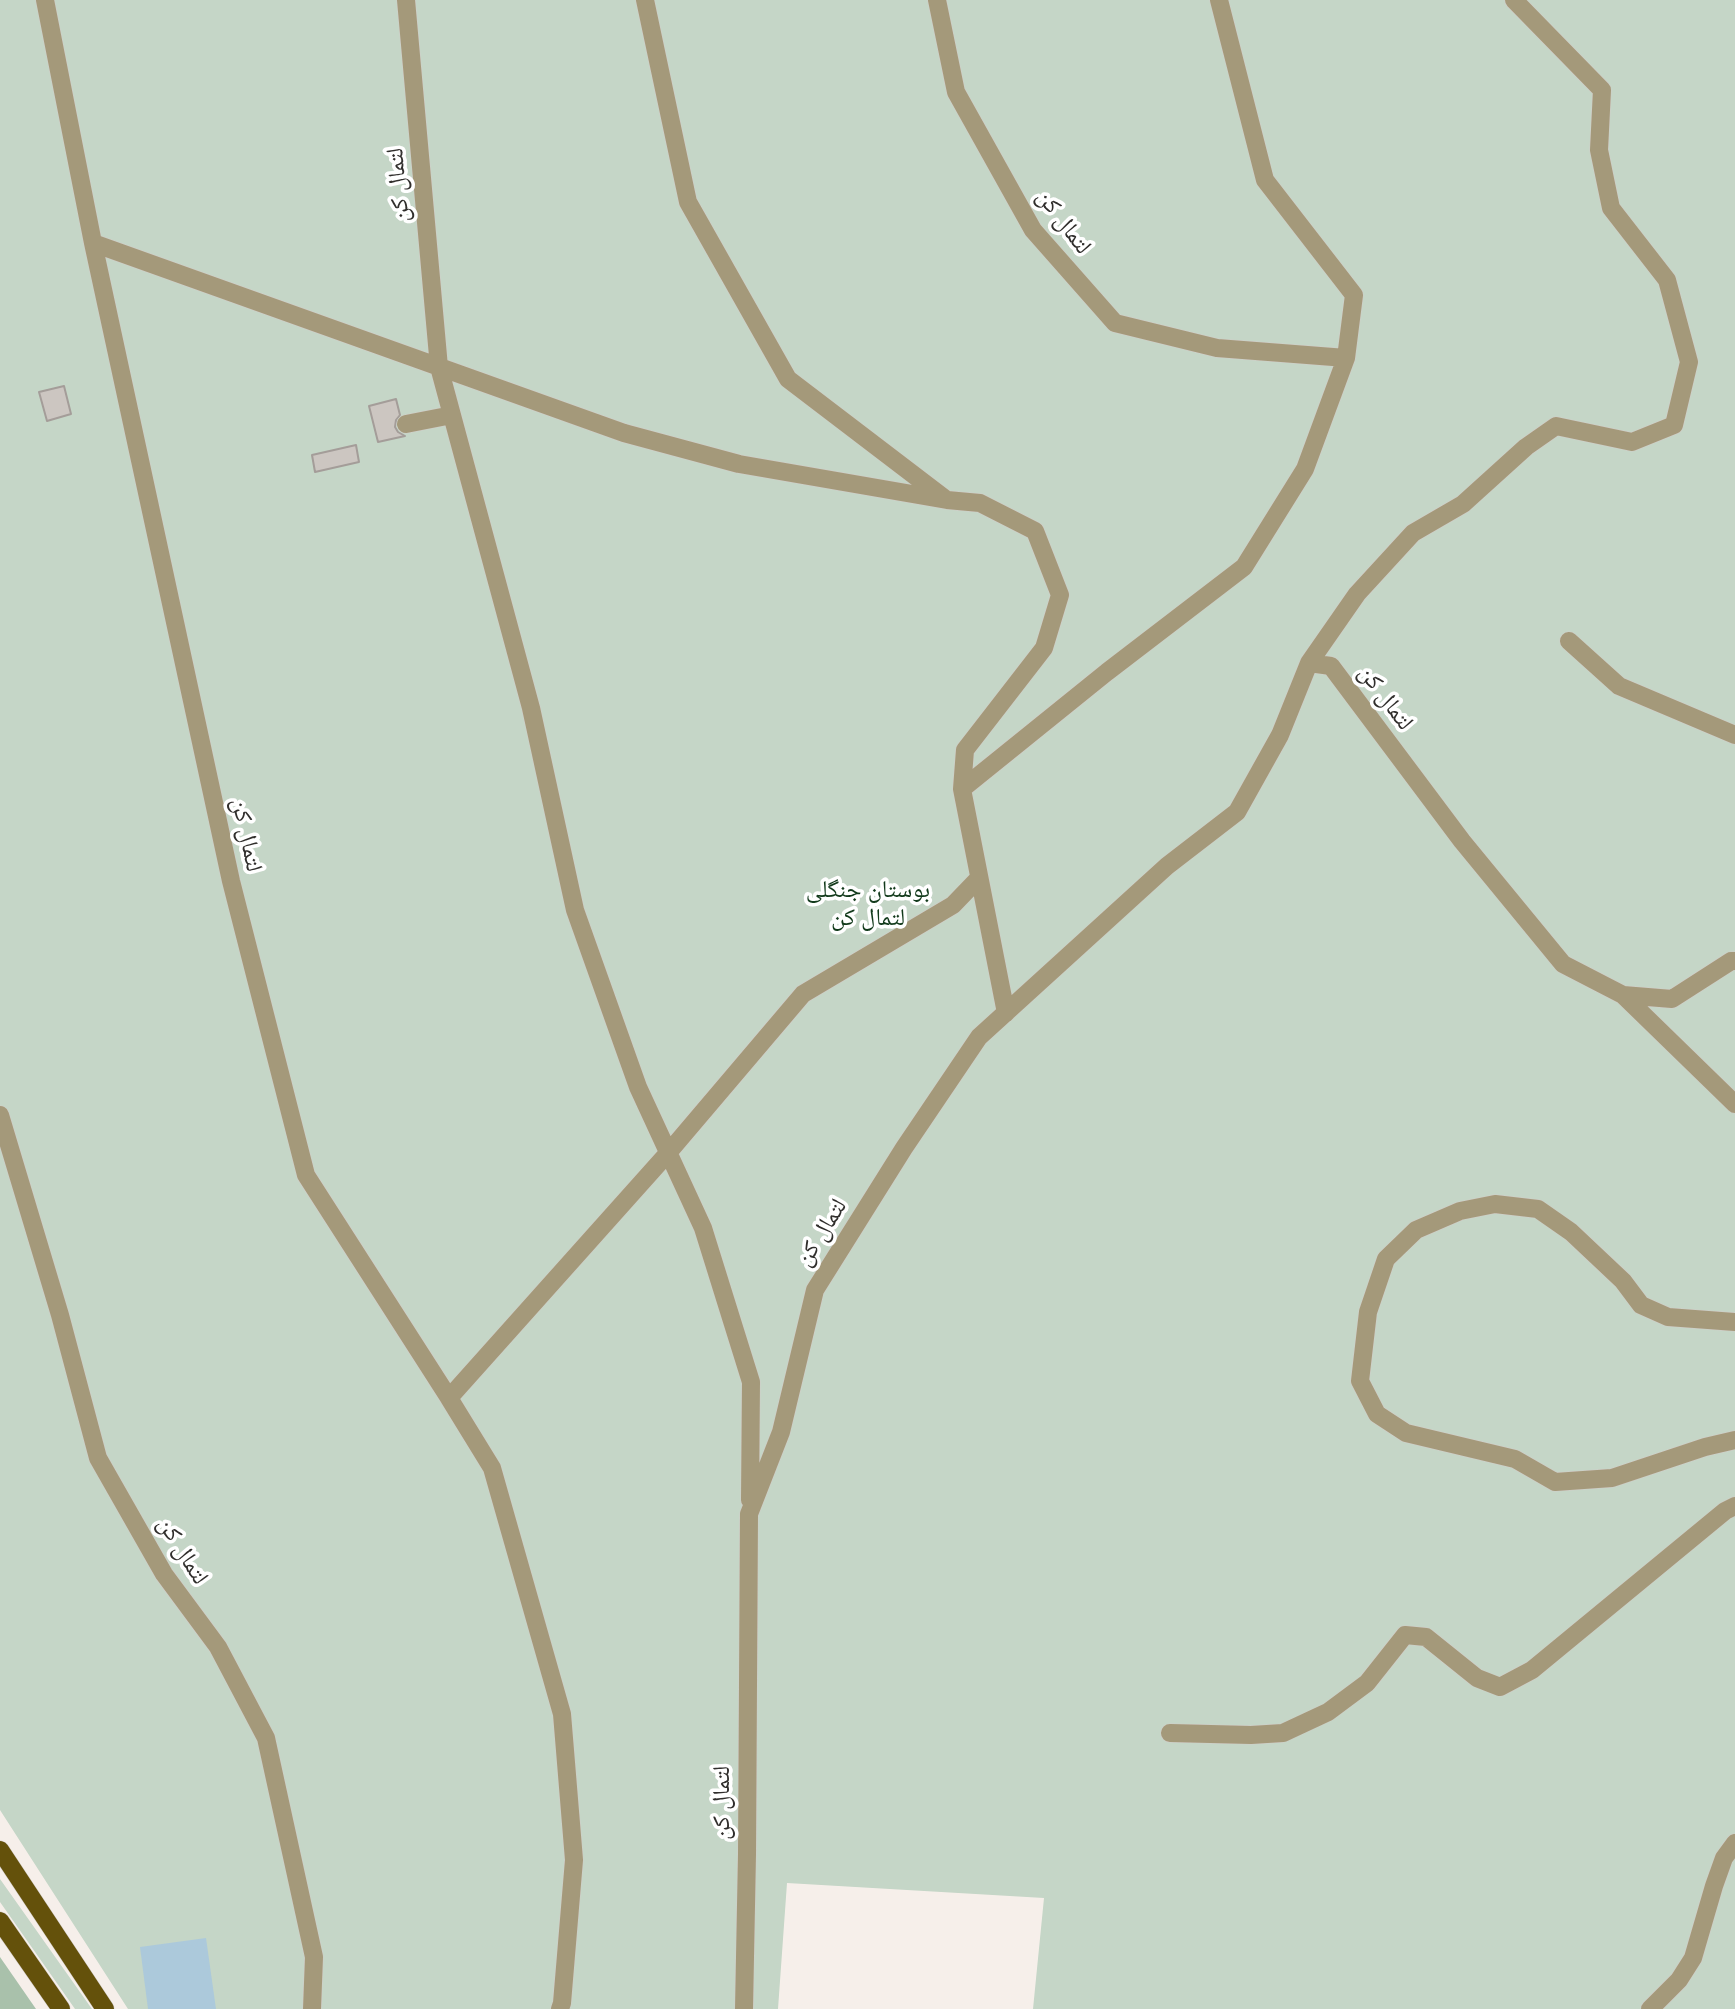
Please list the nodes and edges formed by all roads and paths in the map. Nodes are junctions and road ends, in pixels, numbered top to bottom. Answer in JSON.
{"nodes":[{"id":1,"x":45,"y":0,"type":"edge"},
{"id":2,"x":406,"y":0,"type":"edge"},
{"id":3,"x":645,"y":0,"type":"edge"},
{"id":4,"x":937,"y":0,"type":"edge"},
{"id":5,"x":1219,"y":0,"type":"edge"},
{"id":6,"x":1514,"y":0,"type":"edge"},
{"id":7,"x":93,"y":243,"type":"junction"},
{"id":8,"x":1346,"y":358,"type":"junction"},
{"id":9,"x":439,"y":367,"type":"junction"},
{"id":10,"x":452,"y":415,"type":"junction"},
{"id":11,"x":407,"y":424,"type":"dead end"},
{"id":12,"x":947,"y":500,"type":"junction"},
{"id":13,"x":1569,"y":641,"type":"dead end"},
{"id":14,"x":1309,"y":663,"type":"junction"},
{"id":15,"x":1735,"y":735,"type":"edge"},
{"id":16,"x":962,"y":789,"type":"junction"},
{"id":17,"x":979,"y":878,"type":"junction"},
{"id":18,"x":1735,"y":961,"type":"edge"},
{"id":19,"x":1623,"y":995,"type":"junction"},
{"id":20,"x":1006,"y":1013,"type":"junction"},
{"id":21,"x":1735,"y":1104,"type":"edge"},
{"id":22,"x":0,"y":1115,"type":"edge"},
{"id":23,"x":668,"y":1153,"type":"junction"},
{"id":24,"x":1735,"y":1322,"type":"edge"},
{"id":25,"x":449,"y":1398,"type":"junction"},
{"id":26,"x":1735,"y":1440,"type":"edge"},
{"id":27,"x":1735,"y":1506,"type":"edge"},
{"id":28,"x":749,"y":1514,"type":"junction"},
{"id":29,"x":1171,"y":1733,"type":"dead end"},
{"id":30,"x":1735,"y":1843,"type":"edge"},
{"id":31,"x":0,"y":1850,"type":"edge"},
{"id":32,"x":0,"y":1921,"type":"edge"},
{"id":33,"x":61,"y":2009,"type":"edge"},
{"id":34,"x":104,"y":2009,"type":"edge"},
{"id":35,"x":312,"y":2009,"type":"edge"},
{"id":36,"x":560,"y":2009,"type":"edge"},
{"id":37,"x":744,"y":2009,"type":"edge"},
{"id":38,"x":1650,"y":2009,"type":"edge"}],
"edges":[{"from":1,"to":7,"type":"street","name":"لتمال کن"},
{"from":2,"to":9,"type":"street","name":"لتمال کن"},
{"from":3,"to":12,"type":"street"},
{"from":4,"to":8,"type":"street","name":"لتمال کن"},
{"from":5,"to":8,"type":"street"},
{"from":6,"to":14,"type":"street"},
{"from":7,"to":9,"type":"street"},
{"from":7,"to":25,"type":"street","name":"لتمال کن"},
{"from":8,"to":16,"type":"street"},
{"from":9,"to":10,"type":"street","name":"لتمال کن"},
{"from":9,"to":12,"type":"street"},
{"from":10,"to":11,"type":"street"},
{"from":10,"to":23,"type":"street","name":"لتمال کن"},
{"from":12,"to":16,"type":"street"},
{"from":13,"to":15,"type":"street"},
{"from":14,"to":19,"type":"street","name":"لتمال کن"},
{"from":14,"to":20,"type":"street","name":"لتمال کن"},
{"from":16,"to":17,"type":"street"},
{"from":17,"to":20,"type":"street"},
{"from":17,"to":23,"type":"street"},
{"from":18,"to":19,"type":"street","name":"لتمال کن"},
{"from":19,"to":21,"type":"street"},
{"from":20,"to":28,"type":"street","name":"لتمال کن"},
{"from":22,"to":35,"type":"street","name":"لتمال کن"},
{"from":23,"to":25,"type":"street"},
{"from":23,"to":28,"type":"street","name":"لتمال کن"},
{"from":24,"to":26,"type":"street"},
{"from":25,"to":36,"type":"street","name":"لتمال کن"},
{"from":27,"to":29,"type":"street"},
{"from":28,"to":37,"type":"street","name":"لتمال کن"},
{"from":30,"to":38,"type":"street"},
{"from":31,"to":34,"type":"main road"},
{"from":32,"to":33,"type":"main road"}]}
